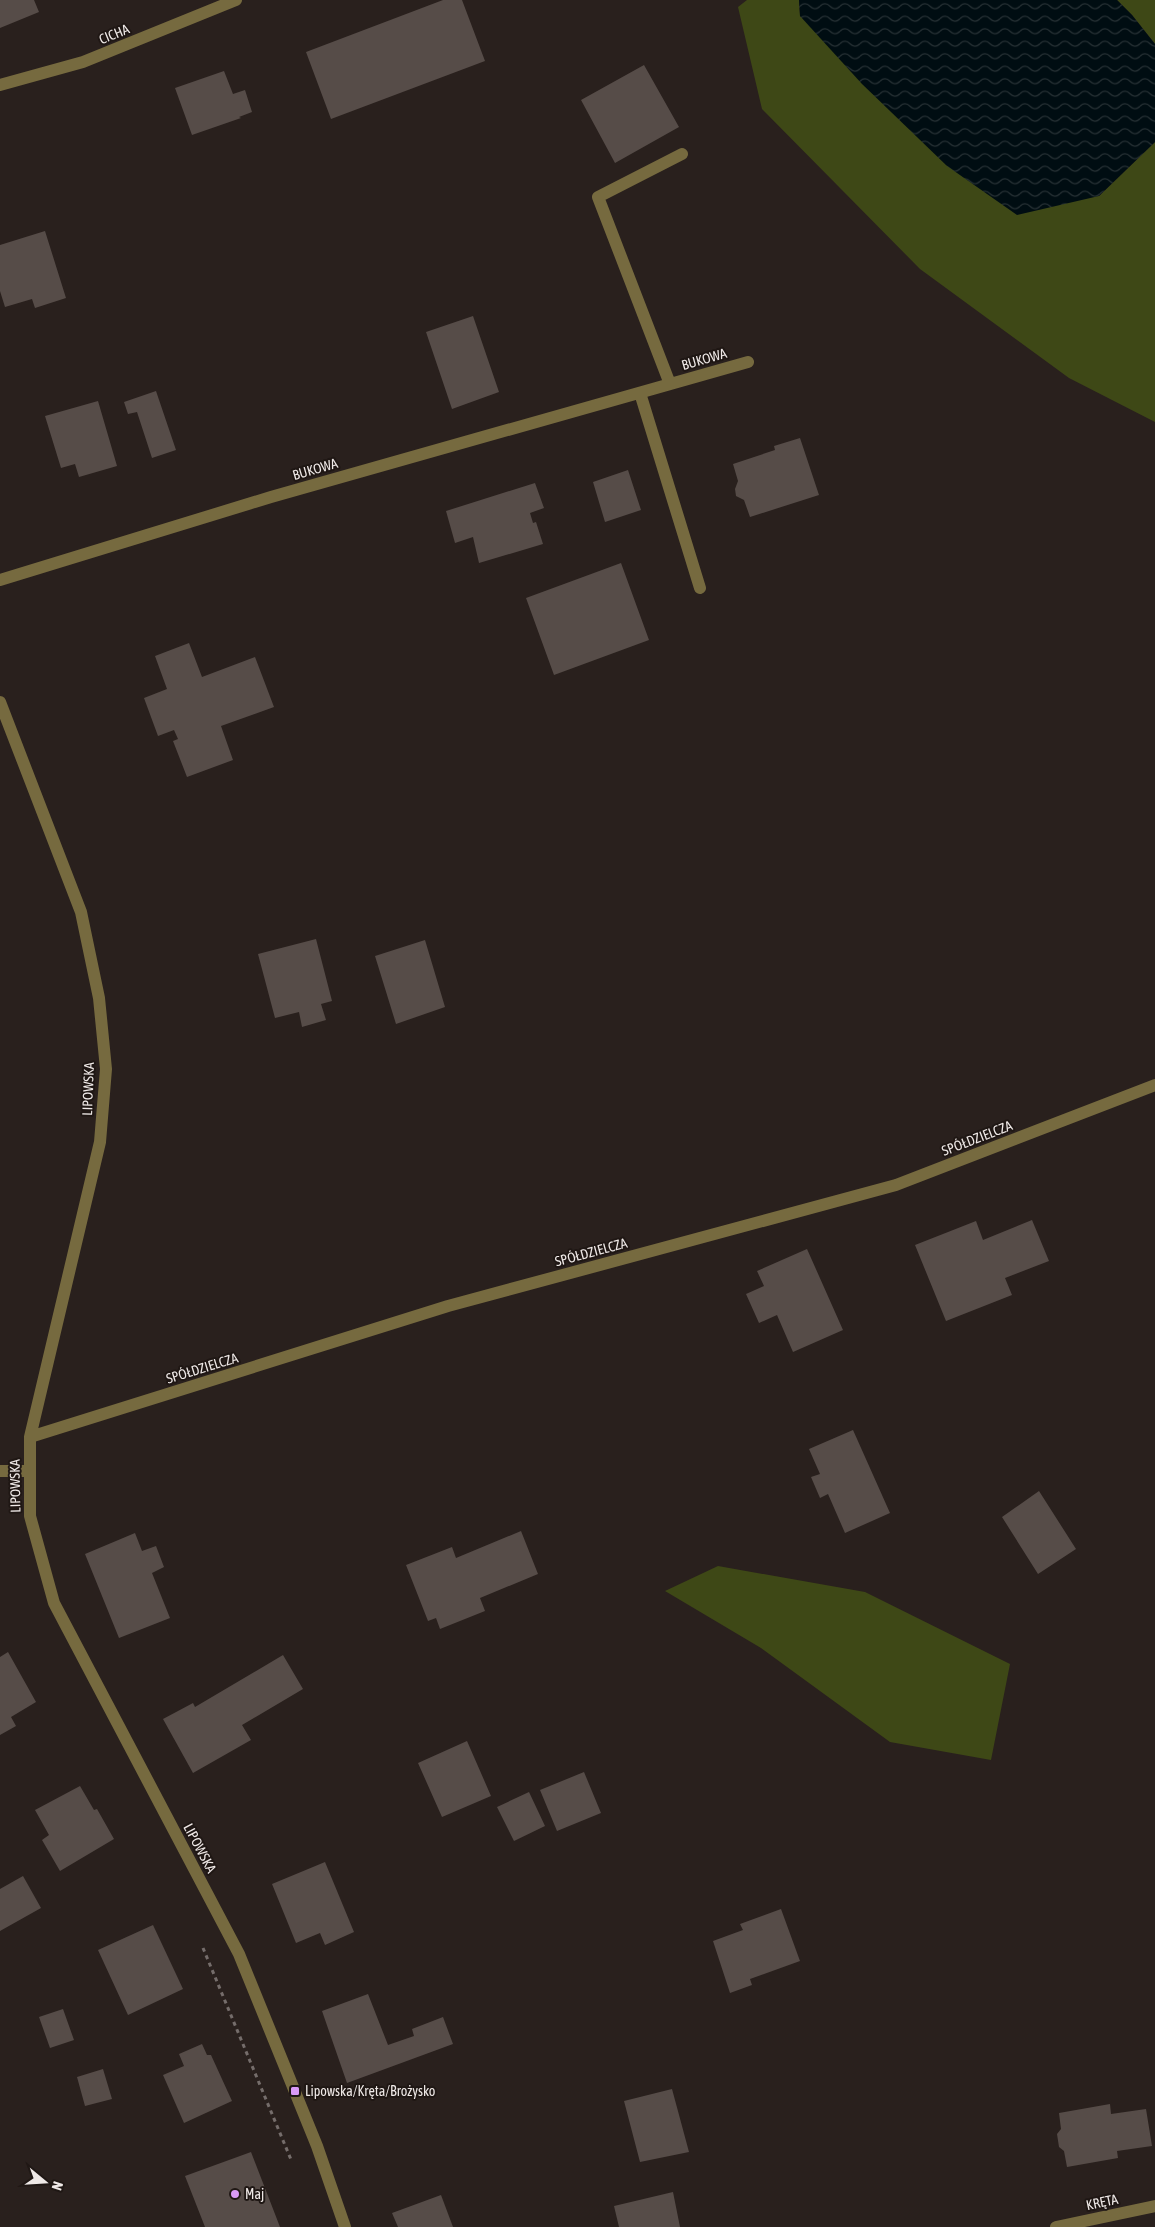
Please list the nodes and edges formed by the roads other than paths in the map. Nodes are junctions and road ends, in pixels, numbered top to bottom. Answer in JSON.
{"nodes":[{"id":1,"x":236,"y":0,"type":"edge"},
{"id":2,"x":0,"y":85,"type":"edge"},
{"id":3,"x":682,"y":154,"type":"dead end"},
{"id":4,"x":748,"y":362,"type":"dead end"},
{"id":5,"x":670,"y":384,"type":"junction"},
{"id":6,"x":640,"y":393,"type":"junction"},
{"id":7,"x":0,"y":580,"type":"edge"},
{"id":8,"x":700,"y":588,"type":"dead end"},
{"id":9,"x":0,"y":702,"type":"edge"},
{"id":10,"x":1155,"y":1085,"type":"edge"},
{"id":11,"x":30,"y":1437,"type":"junction"},
{"id":12,"x":0,"y":1471,"type":"edge"},
{"id":13,"x":30,"y":1471,"type":"junction"},
{"id":14,"x":1155,"y":2206,"type":"edge"},
{"id":15,"x":345,"y":2227,"type":"edge"},
{"id":16,"x":1056,"y":2227,"type":"edge"}],
"edges":[{"from":1,"to":2,"type":"street","name":"CICHA"},
{"from":3,"to":5,"type":"street"},
{"from":4,"to":5,"type":"street","name":"BUKOWA"},
{"from":5,"to":6,"type":"street","name":"BUKOWA"},
{"from":6,"to":7,"type":"street","name":"BUKOWA"},
{"from":6,"to":8,"type":"street"},
{"from":9,"to":11,"type":"street","name":"LIPOWSKA"},
{"from":10,"to":11,"type":"street","name":"SPÓŁDZIELCZA"},
{"from":11,"to":13,"type":"street","name":"LIPOWSKA"},
{"from":12,"to":13,"type":"street"},
{"from":13,"to":15,"type":"street","name":"LIPOWSKA"},
{"from":14,"to":16,"type":"street","name":"KRĘTA"}]}
